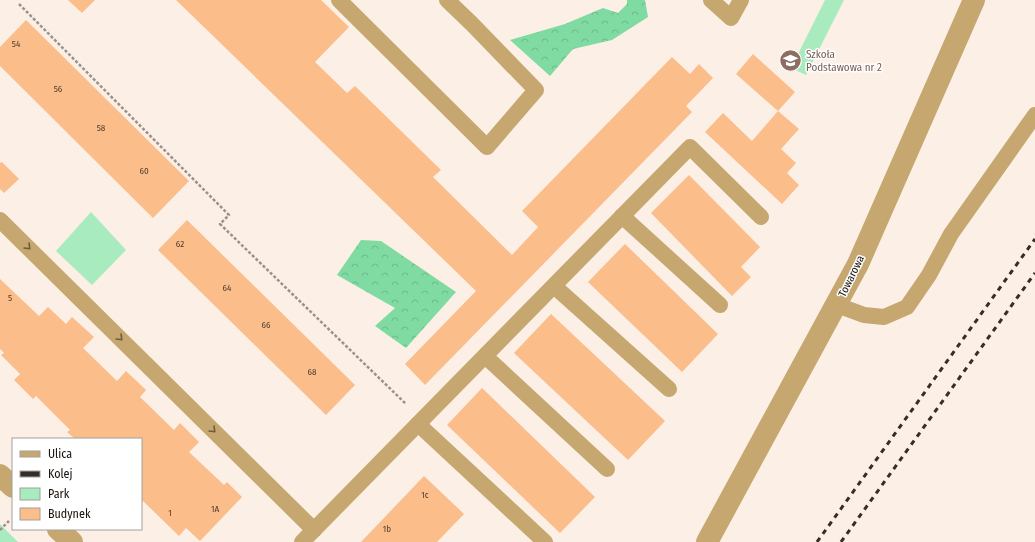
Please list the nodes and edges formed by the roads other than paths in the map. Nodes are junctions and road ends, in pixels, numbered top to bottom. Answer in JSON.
{"nodes":[{"id":1,"x":339,"y":0,"type":"edge"},
{"id":2,"x":446,"y":0,"type":"edge"},
{"id":3,"x":711,"y":0,"type":"edge"},
{"id":4,"x":741,"y":0,"type":"edge"},
{"id":5,"x":974,"y":0,"type":"edge"},
{"id":6,"x":1035,"y":115,"type":"edge"},
{"id":7,"x":622,"y":216,"type":"junction"},
{"id":8,"x":761,"y":217,"type":"dead end"},
{"id":9,"x":0,"y":220,"type":"edge"},
{"id":10,"x":554,"y":286,"type":"junction"},
{"id":11,"x":720,"y":305,"type":"dead end"},
{"id":12,"x":837,"y":305,"type":"junction"},
{"id":13,"x":485,"y":356,"type":"junction"},
{"id":14,"x":669,"y":389,"type":"dead end"},
{"id":15,"x":420,"y":422,"type":"junction"},
{"id":16,"x":607,"y":469,"type":"dead end"},
{"id":17,"x":0,"y":475,"type":"edge"},
{"id":18,"x":12,"y":486,"type":"edge"},
{"id":19,"x":59,"y":530,"type":"edge"},
{"id":20,"x":314,"y":530,"type":"junction"},
{"id":21,"x":72,"y":542,"type":"edge"},
{"id":22,"x":302,"y":542,"type":"edge"},
{"id":23,"x":545,"y":542,"type":"edge"},
{"id":24,"x":707,"y":542,"type":"edge"}],
"edges":[{"from":1,"to":2,"type":"lane"},
{"from":3,"to":4,"type":"lane"},
{"from":5,"to":12,"type":"street","name":"Towarowa"},
{"from":6,"to":12,"type":"lane"},
{"from":7,"to":8,"type":"lane"},
{"from":7,"to":10,"type":"lane"},
{"from":7,"to":11,"type":"lane"},
{"from":9,"to":20,"type":"lane","one_way":true},
{"from":10,"to":13,"type":"lane"},
{"from":10,"to":14,"type":"lane"},
{"from":12,"to":24,"type":"street","name":"Towarowa"},
{"from":13,"to":15,"type":"lane"},
{"from":13,"to":16,"type":"lane"},
{"from":15,"to":20,"type":"lane"},
{"from":15,"to":23,"type":"lane"},
{"from":17,"to":18,"type":"street"},
{"from":19,"to":21,"type":"street"},
{"from":20,"to":22,"type":"lane"}]}
